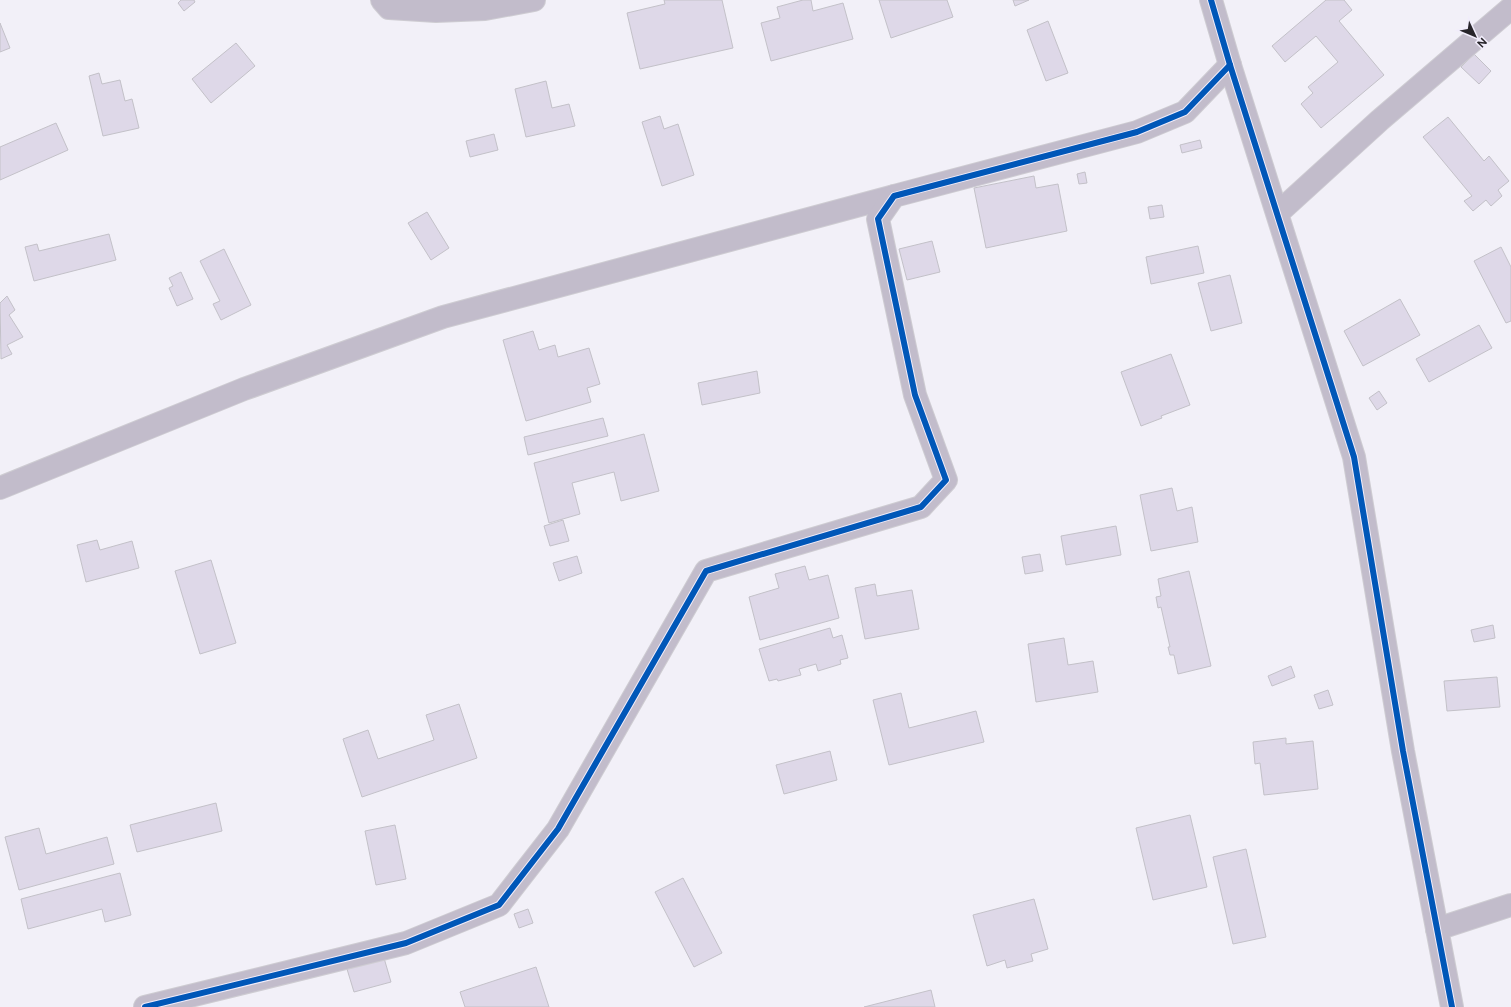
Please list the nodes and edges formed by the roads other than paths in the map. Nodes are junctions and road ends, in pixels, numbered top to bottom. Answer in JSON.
{"nodes":[{"id":1,"x":382,"y":0,"type":"edge"},
{"id":2,"x":534,"y":0,"type":"edge"},
{"id":3,"x":1211,"y":0,"type":"edge"},
{"id":4,"x":1511,"y":8,"type":"edge"},
{"id":5,"x":1230,"y":64,"type":"junction"},
{"id":6,"x":894,"y":196,"type":"junction"},
{"id":7,"x":1278,"y":213,"type":"junction"},
{"id":8,"x":0,"y":488,"type":"edge"},
{"id":9,"x":1511,"y":905,"type":"edge"},
{"id":10,"x":1437,"y":929,"type":"junction"},
{"id":11,"x":145,"y":1007,"type":"edge"},
{"id":12,"x":1452,"y":1007,"type":"edge"}],
"edges":[{"from":1,"to":2,"type":"street"},
{"from":3,"to":5,"type":"street"},
{"from":4,"to":7,"type":"street"},
{"from":5,"to":6,"type":"street"},
{"from":5,"to":7,"type":"street"},
{"from":6,"to":8,"type":"street"},
{"from":6,"to":11,"type":"street"},
{"from":7,"to":10,"type":"street"},
{"from":9,"to":10,"type":"street"},
{"from":10,"to":12,"type":"street"}]}
